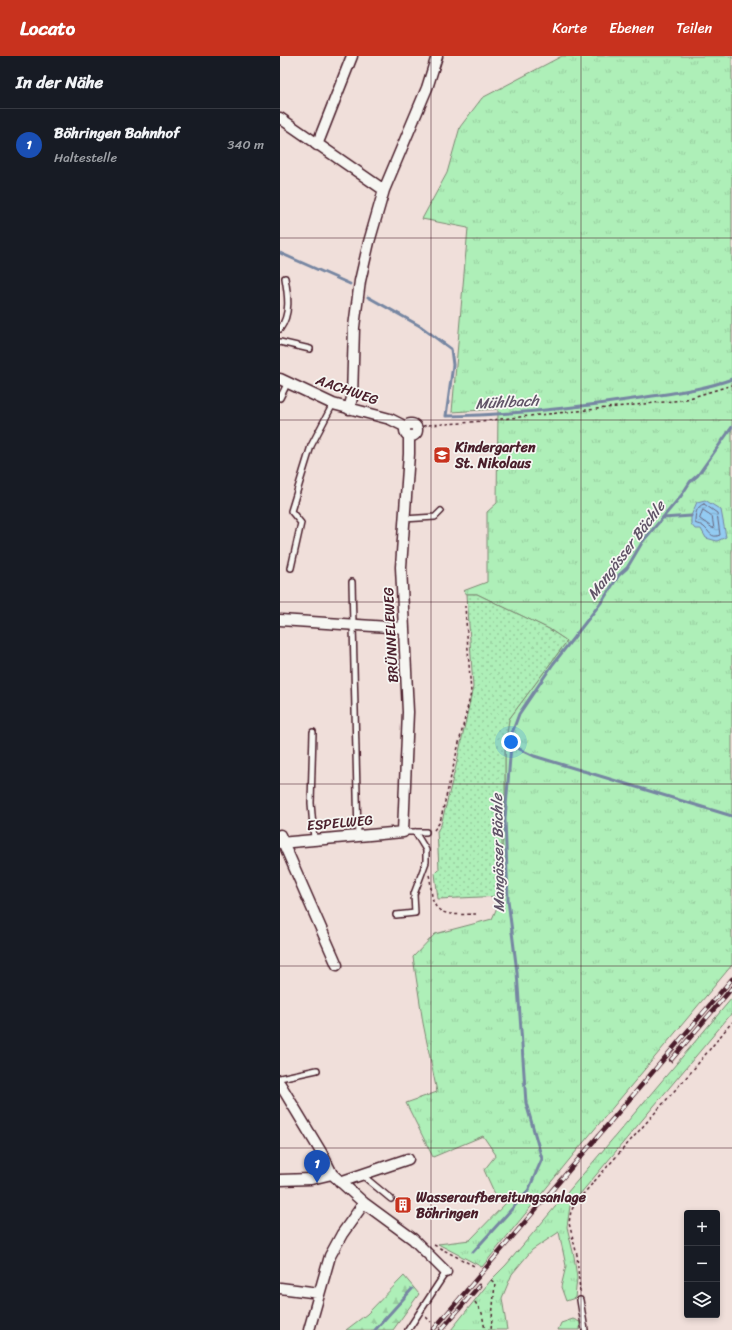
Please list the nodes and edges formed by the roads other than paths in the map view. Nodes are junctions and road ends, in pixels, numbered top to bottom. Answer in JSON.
{"nodes":[{"id":1,"x":352,"y":56,"type":"edge"},
{"id":2,"x":437,"y":56,"type":"edge"},
{"id":3,"x":280,"y":118,"type":"edge"},
{"id":4,"x":317,"y":145,"type":"junction"},
{"id":5,"x":384,"y":190,"type":"junction"},
{"id":6,"x":285,"y":278,"type":"dead end"},
{"id":7,"x":280,"y":329,"type":"edge"},
{"id":8,"x":280,"y":342,"type":"edge"},
{"id":9,"x":310,"y":349,"type":"dead end"},
{"id":10,"x":284,"y":380,"type":"edge"},
{"id":11,"x":280,"y":398,"type":"edge"},
{"id":12,"x":334,"y":404,"type":"junction"},
{"id":13,"x":349,"y":409,"type":"junction"},
{"id":14,"x":417,"y":428,"type":"road end"},
{"id":15,"x":407,"y":432,"type":"junction"},
{"id":16,"x":442,"y":511,"type":"dead end"},
{"id":17,"x":404,"y":519,"type":"junction"},
{"id":18,"x":291,"y":568,"type":"dead end"},
{"id":19,"x":352,"y":582,"type":"dead end"},
{"id":20,"x":280,"y":620,"type":"edge"},
{"id":21,"x":353,"y":624,"type":"junction"},
{"id":22,"x":404,"y":628,"type":"junction"},
{"id":23,"x":313,"y":732,"type":"dead end"},
{"id":24,"x":403,"y":832,"type":"junction"},
{"id":25,"x":415,"y":832,"type":"junction"},
{"id":26,"x":426,"y":832,"type":"road end"},
{"id":27,"x":358,"y":836,"type":"junction"},
{"id":28,"x":314,"y":839,"type":"junction"},
{"id":29,"x":281,"y":840,"type":"edge"},
{"id":30,"x":396,"y":915,"type":"dead end"},
{"id":31,"x":337,"y":965,"type":"dead end"},
{"id":32,"x":317,"y":1070,"type":"dead end"},
{"id":33,"x":280,"y":1078,"type":"edge"},
{"id":34,"x":280,"y":1084,"type":"edge"},
{"id":35,"x":408,"y":1159,"type":"dead end"},
{"id":36,"x":332,"y":1174,"type":"junction"},
{"id":37,"x":362,"y":1175,"type":"junction"},
{"id":38,"x":280,"y":1180,"type":"edge"},
{"id":39,"x":340,"y":1182,"type":"junction"},
{"id":40,"x":391,"y":1199,"type":"dead end"},
{"id":41,"x":364,"y":1203,"type":"junction"},
{"id":42,"x":446,"y":1272,"type":"joint"},
{"id":43,"x":280,"y":1288,"type":"edge"},
{"id":44,"x":318,"y":1292,"type":"junction"},
{"id":45,"x":580,"y":1300,"type":"road end"},
{"id":46,"x":309,"y":1330,"type":"edge"},
{"id":47,"x":408,"y":1330,"type":"edge"},
{"id":48,"x":585,"y":1330,"type":"edge"}],
"edges":[{"from":1,"to":4,"type":"street"},
{"from":2,"to":5,"type":"street"},
{"from":3,"to":4,"type":"street"},
{"from":4,"to":5,"type":"street"},
{"from":5,"to":13,"type":"street"},
{"from":6,"to":7,"type":"lane"},
{"from":8,"to":9,"type":"lane"},
{"from":10,"to":11,"type":"lane"},
{"from":10,"to":12,"type":"street","name":"AACHWEG"},
{"from":12,"to":13,"type":"street","name":"AACHWEG"},
{"from":12,"to":18,"type":"lane"},
{"from":13,"to":15,"type":"street","name":"AACHWEG"},
{"from":14,"to":15,"type":"street"},
{"from":15,"to":17,"type":"street","name":"BRÜNNELEWEG"},
{"from":16,"to":17,"type":"lane"},
{"from":17,"to":22,"type":"street","name":"BRÜNNELEWEG"},
{"from":19,"to":21,"type":"lane"},
{"from":20,"to":21,"type":"street"},
{"from":21,"to":22,"type":"street"},
{"from":21,"to":27,"type":"lane"},
{"from":22,"to":24,"type":"street","name":"BRÜNNELEWEG"},
{"from":23,"to":28,"type":"lane"},
{"from":24,"to":25,"type":"lane"},
{"from":24,"to":27,"type":"street","name":"ESPELWEG"},
{"from":25,"to":26,"type":"lane"},
{"from":25,"to":30,"type":"lane"},
{"from":27,"to":28,"type":"street","name":"ESPELWEG"},
{"from":28,"to":29,"type":"street","name":"ESPELWEG"},
{"from":29,"to":31,"type":"street"},
{"from":32,"to":33,"type":"lane"},
{"from":34,"to":36,"type":"street"},
{"from":35,"to":37,"type":"street"},
{"from":36,"to":38,"type":"street"},
{"from":36,"to":39,"type":"street"},
{"from":37,"to":39,"type":"street"},
{"from":37,"to":40,"type":"lane"},
{"from":39,"to":41,"type":"street"},
{"from":41,"to":42,"type":"street"},
{"from":41,"to":44,"type":"street"},
{"from":42,"to":47,"type":"lane"},
{"from":43,"to":44,"type":"street"},
{"from":44,"to":46,"type":"street"},
{"from":45,"to":48,"type":"lane"}]}
